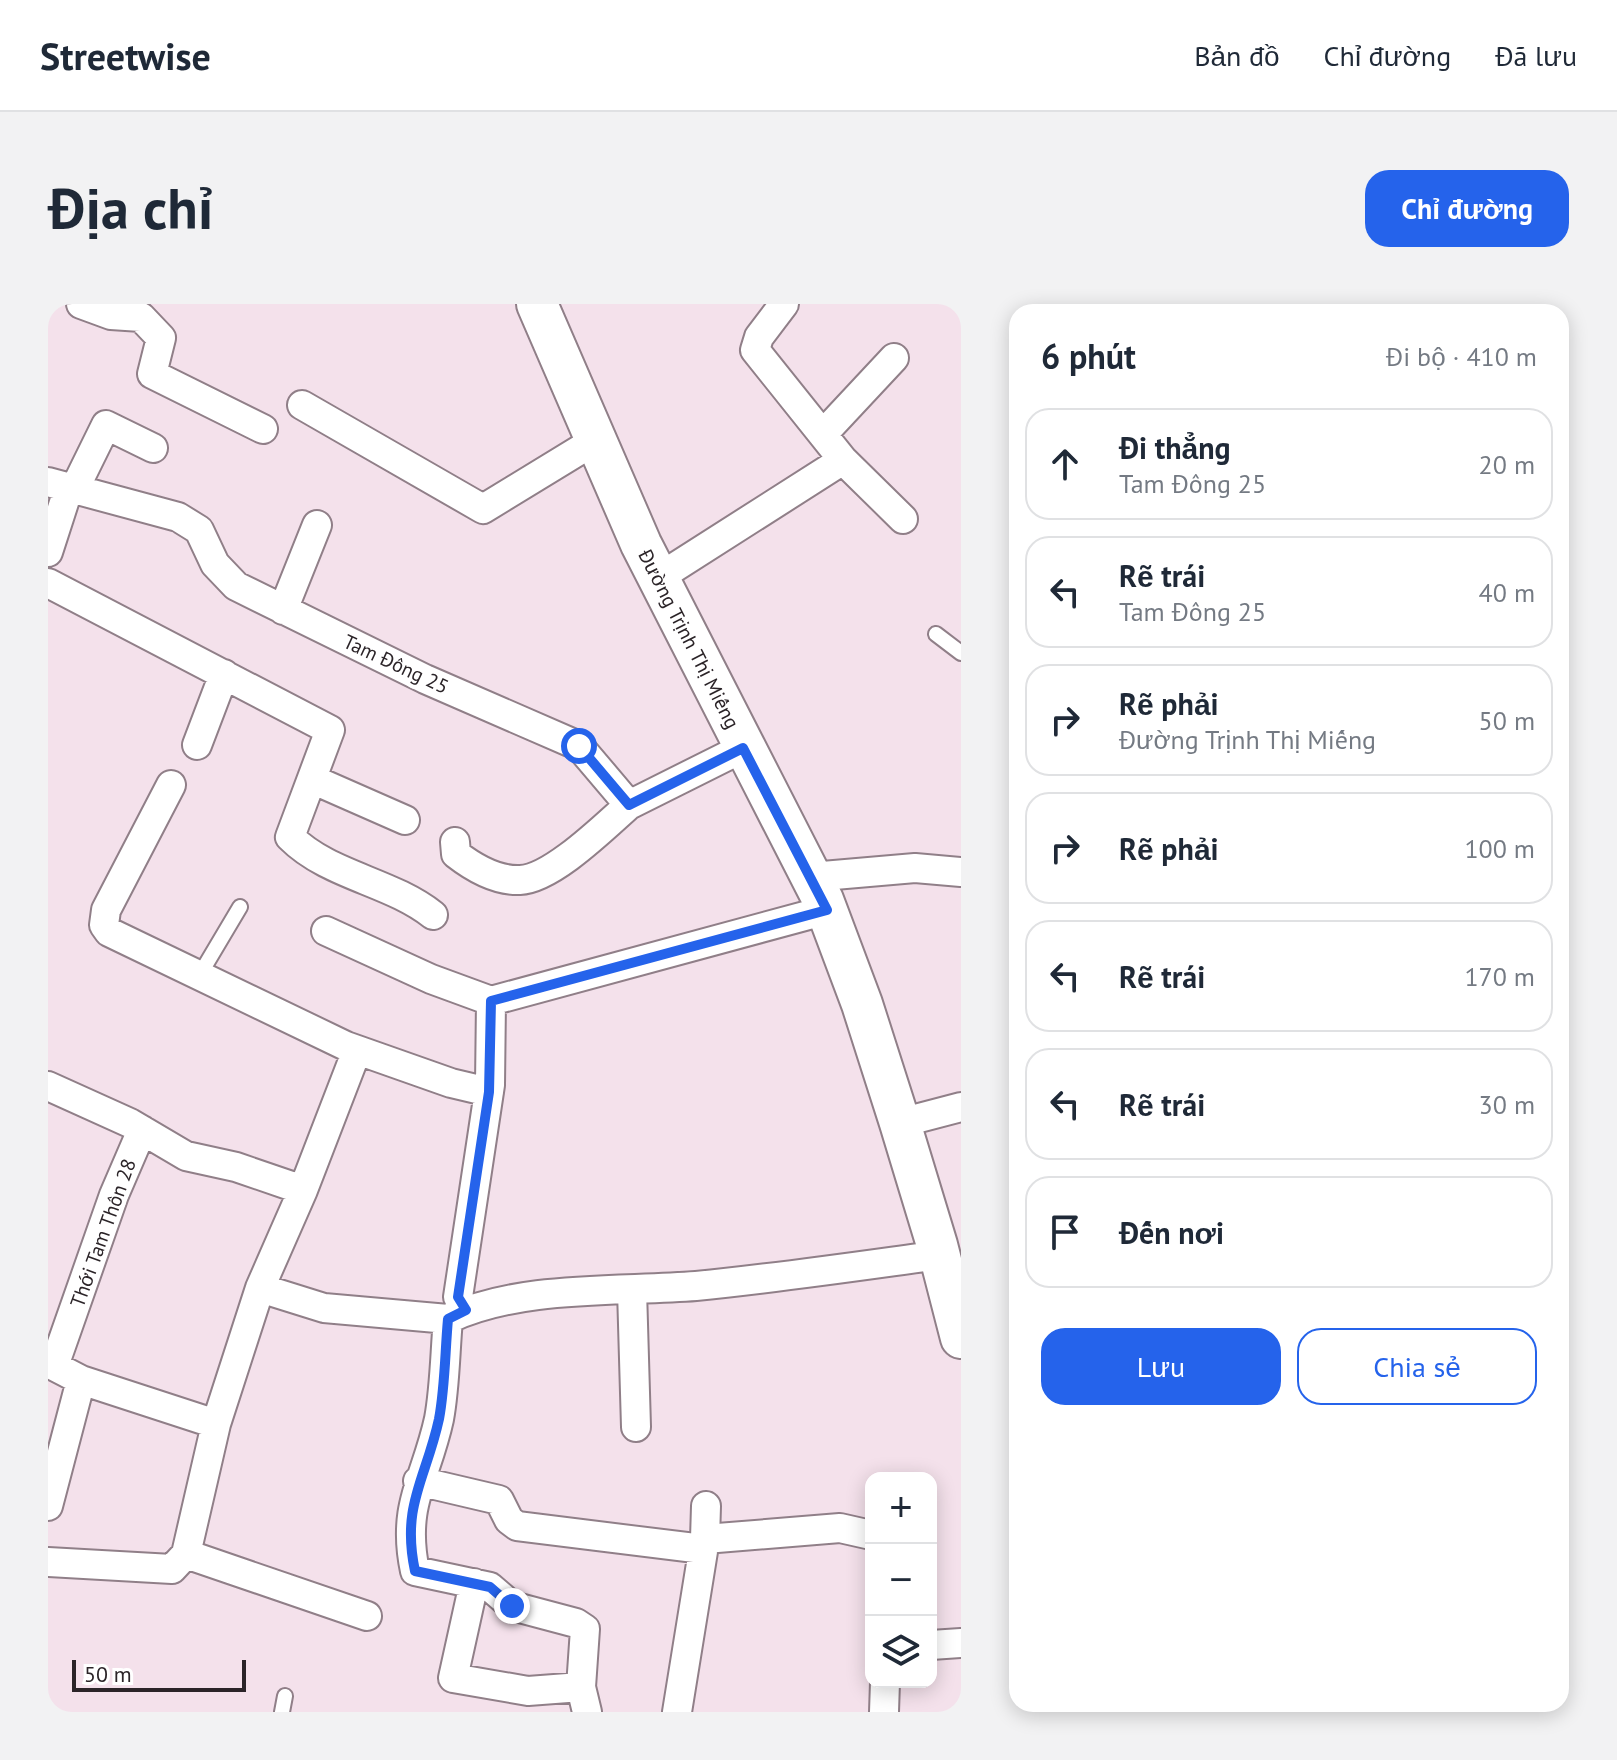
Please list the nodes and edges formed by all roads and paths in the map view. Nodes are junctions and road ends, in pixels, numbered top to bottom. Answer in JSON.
{"nodes":[{"id":1,"x":81,"y":304,"type":"edge"},
{"id":2,"x":537,"y":304,"type":"edge"},
{"id":3,"x":784,"y":304,"type":"edge"},
{"id":4,"x":146,"y":310,"type":"edge"},
{"id":5,"x":894,"y":358,"type":"dead end"},
{"id":6,"x":302,"y":405,"type":"dead end"},
{"id":7,"x":263,"y":429,"type":"dead end"},
{"id":8,"x":823,"y":434,"type":"junction"},
{"id":9,"x":596,"y":440,"type":"junction"},
{"id":10,"x":153,"y":448,"type":"dead end"},
{"id":11,"x":843,"y":460,"type":"junction"},
{"id":12,"x":64,"y":486,"type":"edge"},
{"id":13,"x":903,"y":519,"type":"dead end"},
{"id":14,"x":317,"y":525,"type":"dead end"},
{"id":15,"x":48,"y":552,"type":"edge"},
{"id":16,"x":658,"y":578,"type":"junction"},
{"id":17,"x":48,"y":583,"type":"edge"},
{"id":18,"x":283,"y":610,"type":"junction"},
{"id":19,"x":936,"y":634,"type":"dead end"},
{"id":20,"x":961,"y":653,"type":"edge"},
{"id":21,"x":224,"y":674,"type":"junction"},
{"id":22,"x":197,"y":745,"type":"dead end"},
{"id":23,"x":743,"y":748,"type":"junction"},
{"id":24,"x":314,"y":780,"type":"junction"},
{"id":25,"x":171,"y":785,"type":"dead end"},
{"id":26,"x":629,"y":805,"type":"junction"},
{"id":27,"x":405,"y":820,"type":"dead end"},
{"id":28,"x":455,"y":842,"type":"dead end"},
{"id":29,"x":961,"y":872,"type":"edge"},
{"id":30,"x":819,"y":894,"type":"junction"},
{"id":31,"x":240,"y":907,"type":"dead end"},
{"id":32,"x":433,"y":915,"type":"dead end"},
{"id":33,"x":326,"y":931,"type":"dead end"},
{"id":34,"x":199,"y":976,"type":"junction"},
{"id":35,"x":491,"y":1001,"type":"junction"},
{"id":36,"x":357,"y":1050,"type":"junction"},
{"id":37,"x":48,"y":1086,"type":"edge"},
{"id":38,"x":489,"y":1092,"type":"junction"},
{"id":39,"x":961,"y":1107,"type":"edge"},
{"id":40,"x":900,"y":1123,"type":"junction"},
{"id":41,"x":142,"y":1130,"type":"junction"},
{"id":42,"x":303,"y":1190,"type":"junction"},
{"id":43,"x":940,"y":1255,"type":"junction"},
{"id":44,"x":260,"y":1288,"type":"junction"},
{"id":45,"x":632,"y":1290,"type":"junction"},
{"id":46,"x":457,"y":1315,"type":"junction"},
{"id":47,"x":958,"y":1316,"type":"edge"},
{"id":48,"x":51,"y":1366,"type":"edge"},
{"id":49,"x":81,"y":1380,"type":"junction"},
{"id":50,"x":216,"y":1424,"type":"junction"},
{"id":51,"x":636,"y":1427,"type":"dead end"},
{"id":52,"x":418,"y":1481,"type":"junction"},
{"id":53,"x":48,"y":1506,"type":"edge"},
{"id":54,"x":706,"y":1506,"type":"dead end"},
{"id":55,"x":865,"y":1534,"type":"edge"},
{"id":56,"x":704,"y":1544,"type":"junction"},
{"id":57,"x":186,"y":1554,"type":"junction"},
{"id":58,"x":48,"y":1562,"type":"edge"},
{"id":59,"x":474,"y":1583,"type":"junction"},
{"id":60,"x":367,"y":1616,"type":"dead end"},
{"id":61,"x":961,"y":1643,"type":"edge"},
{"id":62,"x":937,"y":1645,"type":"edge"},
{"id":63,"x":885,"y":1688,"type":"edge"},
{"id":64,"x":285,"y":1696,"type":"dead end"},
{"id":65,"x":584,"y":1699,"type":"edge"},
{"id":66,"x":282,"y":1712,"type":"edge"},
{"id":67,"x":677,"y":1712,"type":"edge"},
{"id":68,"x":884,"y":1712,"type":"edge"}],
"edges":[{"from":1,"to":4,"type":"street"},
{"from":2,"to":9,"type":"main road","name":"Đường Trịnh Thị Miếng"},
{"from":3,"to":8,"type":"street"},
{"from":4,"to":7,"type":"street"},
{"from":5,"to":8,"type":"street"},
{"from":6,"to":9,"type":"street"},
{"from":8,"to":11,"type":"street"},
{"from":9,"to":16,"type":"main road","name":"Đường Trịnh Thị Miếng"},
{"from":10,"to":12,"type":"street"},
{"from":11,"to":13,"type":"street"},
{"from":11,"to":16,"type":"street"},
{"from":12,"to":15,"type":"street"},
{"from":12,"to":18,"type":"street","name":"Tam Đông 25"},
{"from":14,"to":18,"type":"street"},
{"from":16,"to":23,"type":"main road","name":"Đường Trịnh Thị Miếng"},
{"from":17,"to":21,"type":"street"},
{"from":18,"to":26,"type":"street","name":"Tam Đông 25"},
{"from":19,"to":20,"type":"lane"},
{"from":21,"to":22,"type":"street"},
{"from":21,"to":24,"type":"street"},
{"from":23,"to":26,"type":"street"},
{"from":23,"to":30,"type":"main road","name":"Đường Trịnh Thị Miếng"},
{"from":24,"to":27,"type":"street"},
{"from":24,"to":32,"type":"street"},
{"from":25,"to":34,"type":"street"},
{"from":26,"to":28,"type":"street"},
{"from":29,"to":30,"type":"street"},
{"from":30,"to":35,"type":"street"},
{"from":30,"to":40,"type":"main road","name":"Đường Trịnh Thị Miếng"},
{"from":31,"to":34,"type":"lane"},
{"from":33,"to":35,"type":"street"},
{"from":34,"to":36,"type":"street"},
{"from":35,"to":38,"type":"street"},
{"from":36,"to":38,"type":"street"},
{"from":36,"to":42,"type":"street"},
{"from":37,"to":41,"type":"street"},
{"from":38,"to":46,"type":"street"},
{"from":39,"to":40,"type":"street"},
{"from":40,"to":43,"type":"main road","name":"Đường Trịnh Thị Miếng"},
{"from":41,"to":42,"type":"street"},
{"from":41,"to":48,"type":"street","name":"Thới Tam Thôn 28"},
{"from":42,"to":44,"type":"street"},
{"from":43,"to":45,"type":"street"},
{"from":43,"to":47,"type":"main road","name":"Đường Trịnh Thị Miếng"},
{"from":44,"to":46,"type":"street"},
{"from":44,"to":50,"type":"street"},
{"from":45,"to":46,"type":"street"},
{"from":45,"to":51,"type":"street"},
{"from":46,"to":52,"type":"street"},
{"from":48,"to":49,"type":"street","name":"Thới Tam Thôn 28"},
{"from":49,"to":50,"type":"street","name":"Thới Tam Thôn 28"},
{"from":49,"to":53,"type":"street"},
{"from":50,"to":57,"type":"street"},
{"from":52,"to":56,"type":"street"},
{"from":52,"to":59,"type":"street"},
{"from":54,"to":56,"type":"street"},
{"from":55,"to":56,"type":"street"},
{"from":56,"to":67,"type":"street"},
{"from":57,"to":58,"type":"street"},
{"from":57,"to":60,"type":"street"},
{"from":59,"to":65,"type":"street"},
{"from":59,"to":65,"type":"street"},
{"from":61,"to":62,"type":"street"},
{"from":63,"to":68,"type":"street"},
{"from":64,"to":66,"type":"lane"}]}
